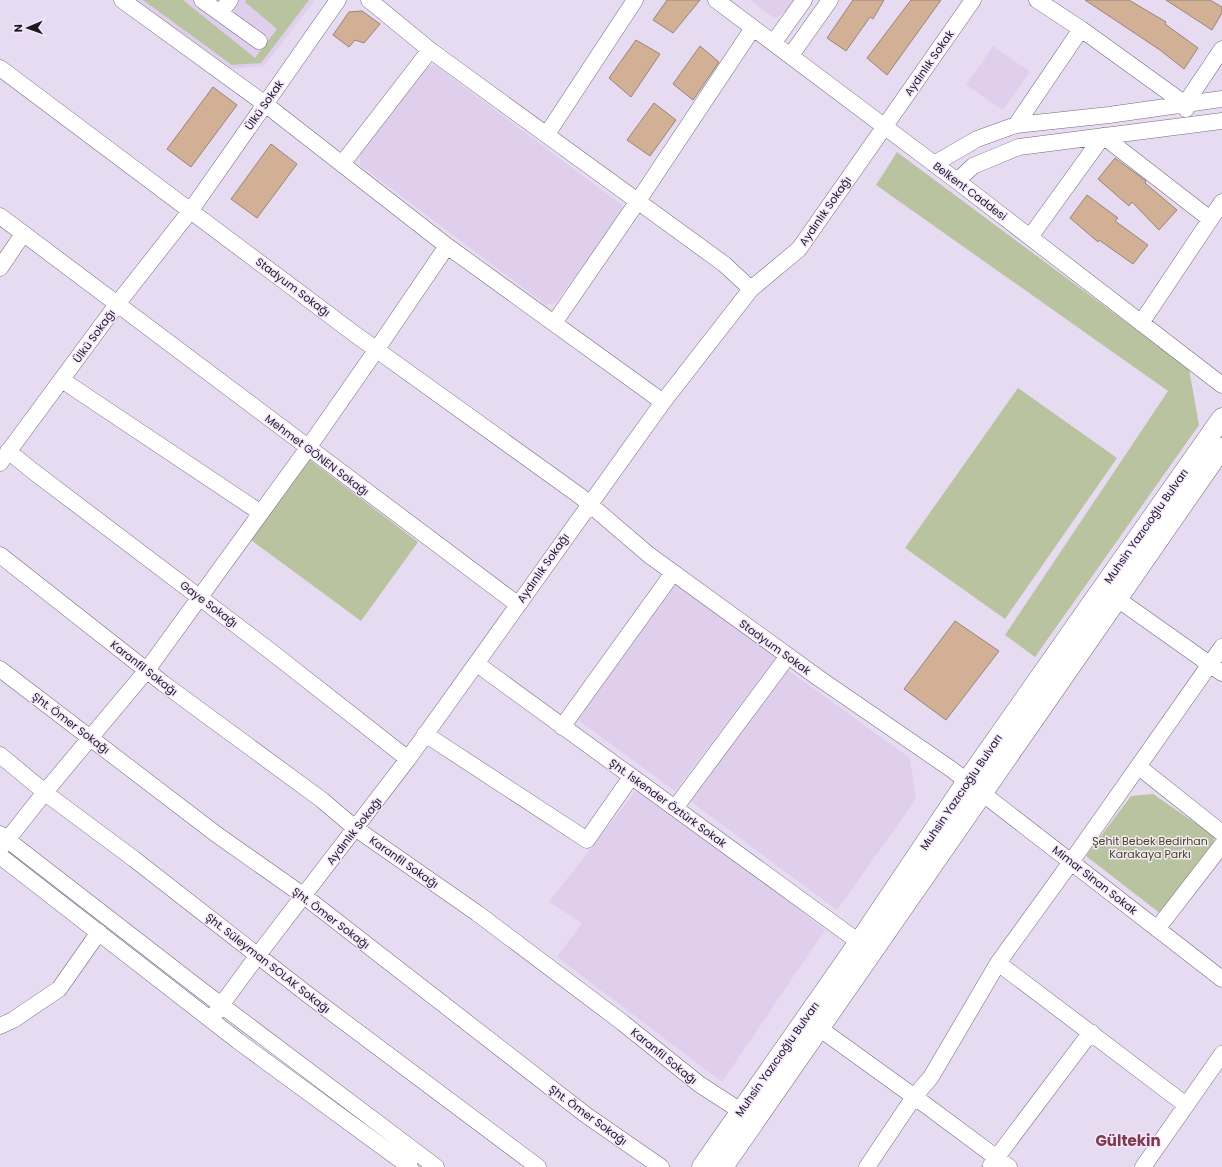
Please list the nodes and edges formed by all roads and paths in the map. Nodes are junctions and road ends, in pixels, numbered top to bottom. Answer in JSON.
{"nodes":[{"id":1,"x":122,"y":0,"type":"edge"},
{"id":2,"x":202,"y":0,"type":"edge"},
{"id":3,"x":230,"y":0,"type":"edge"},
{"id":4,"x":338,"y":0,"type":"edge"},
{"id":5,"x":369,"y":0,"type":"edge"},
{"id":6,"x":635,"y":0,"type":"edge"},
{"id":7,"x":716,"y":0,"type":"edge"},
{"id":8,"x":804,"y":0,"type":"edge"},
{"id":9,"x":830,"y":0,"type":"edge"},
{"id":10,"x":973,"y":0,"type":"edge"},
{"id":11,"x":1037,"y":0,"type":"edge"},
{"id":12,"x":220,"y":13,"type":"junction"},
{"id":13,"x":753,"y":28,"type":"junction"},
{"id":14,"x":1081,"y":29,"type":"junction"},
{"id":15,"x":259,"y":41,"type":"dead end"},
{"id":16,"x":774,"y":42,"type":"junction"},
{"id":17,"x":1222,"y":49,"type":"edge"},
{"id":18,"x":430,"y":50,"type":"junction"},
{"id":19,"x":791,"y":55,"type":"junction"},
{"id":20,"x":2,"y":74,"type":"edge"},
{"id":21,"x":1222,"y":99,"type":"edge"},
{"id":22,"x":265,"y":104,"type":"junction"},
{"id":23,"x":1185,"y":104,"type":"junction"},
{"id":24,"x":1222,"y":121,"type":"edge"},
{"id":25,"x":1190,"y":124,"type":"junction"},
{"id":26,"x":1016,"y":125,"type":"junction"},
{"id":27,"x":884,"y":126,"type":"junction"},
{"id":28,"x":547,"y":134,"type":"junction"},
{"id":29,"x":1103,"y":136,"type":"junction"},
{"id":30,"x":342,"y":164,"type":"junction"},
{"id":31,"x":934,"y":164,"type":"junction"},
{"id":32,"x":957,"y":181,"type":"junction"},
{"id":33,"x":638,"y":201,"type":"junction"},
{"id":34,"x":1222,"y":202,"type":"edge"},
{"id":35,"x":191,"y":210,"type":"junction"},
{"id":36,"x":0,"y":216,"type":"edge"},
{"id":37,"x":1210,"y":219,"type":"junction"},
{"id":38,"x":23,"y":234,"type":"junction"},
{"id":39,"x":1030,"y":237,"type":"junction"},
{"id":40,"x":447,"y":246,"type":"junction"},
{"id":41,"x":0,"y":268,"type":"edge"},
{"id":42,"x":751,"y":289,"type":"junction"},
{"id":43,"x":118,"y":303,"type":"junction"},
{"id":44,"x":554,"y":323,"type":"junction"},
{"id":45,"x":1141,"y":323,"type":"junction"},
{"id":46,"x":377,"y":349,"type":"junction"},
{"id":47,"x":62,"y":380,"type":"junction"},
{"id":48,"x":1222,"y":385,"type":"edge"},
{"id":49,"x":663,"y":402,"type":"junction"},
{"id":50,"x":1222,"y":418,"type":"edge"},
{"id":51,"x":308,"y":448,"type":"junction"},
{"id":52,"x":1221,"y":453,"type":"edge"},
{"id":53,"x":4,"y":457,"type":"edge"},
{"id":54,"x":588,"y":504,"type":"junction"},
{"id":55,"x":261,"y":513,"type":"junction"},
{"id":56,"x":0,"y":555,"type":"edge"},
{"id":57,"x":673,"y":573,"type":"junction"},
{"id":58,"x":200,"y":598,"type":"junction"},
{"id":59,"x":1116,"y":598,"type":"junction"},
{"id":60,"x":517,"y":604,"type":"junction"},
{"id":61,"x":1222,"y":647,"type":"edge"},
{"id":62,"x":788,"y":656,"type":"junction"},
{"id":63,"x":477,"y":664,"type":"junction"},
{"id":64,"x":0,"y":669,"type":"edge"},
{"id":65,"x":1216,"y":669,"type":"edge"},
{"id":66,"x":147,"y":670,"type":"junction"},
{"id":67,"x":562,"y":727,"type":"junction"},
{"id":68,"x":426,"y":734,"type":"junction"},
{"id":69,"x":90,"y":739,"type":"junction"},
{"id":70,"x":0,"y":755,"type":"edge"},
{"id":71,"x":408,"y":759,"type":"junction"},
{"id":72,"x":1139,"y":767,"type":"junction"},
{"id":73,"x":632,"y":777,"type":"junction"},
{"id":74,"x":967,"y":781,"type":"junction"},
{"id":75,"x":45,"y":792,"type":"junction"},
{"id":76,"x":983,"y":793,"type":"junction"},
{"id":77,"x":675,"y":808,"type":"junction"},
{"id":78,"x":355,"y":828,"type":"junction"},
{"id":79,"x":1222,"y":833,"type":"edge"},
{"id":80,"x":2,"y":840,"type":"edge"},
{"id":81,"x":1222,"y":845,"type":"edge"},
{"id":82,"x":0,"y":856,"type":"edge"},
{"id":83,"x":1071,"y":862,"type":"junction"},
{"id":84,"x":304,"y":896,"type":"junction"},
{"id":85,"x":1157,"y":929,"type":"junction"},
{"id":86,"x":99,"y":932,"type":"junction"},
{"id":87,"x":859,"y":942,"type":"junction"},
{"id":88,"x":258,"y":955,"type":"junction"},
{"id":89,"x":998,"y":963,"type":"junction"},
{"id":90,"x":1222,"y":979,"type":"edge"},
{"id":91,"x":222,"y":1004,"type":"junction"},
{"id":92,"x":211,"y":1019,"type":"junction"},
{"id":93,"x":0,"y":1026,"type":"edge"},
{"id":94,"x":819,"y":1028,"type":"junction"},
{"id":95,"x":1091,"y":1032,"type":"junction"},
{"id":96,"x":1222,"y":1054,"type":"edge"},
{"id":97,"x":914,"y":1097,"type":"junction"},
{"id":98,"x":1186,"y":1105,"type":"junction"},
{"id":99,"x":747,"y":1116,"type":"junction"},
{"id":100,"x":993,"y":1162,"type":"edge"},
{"id":101,"x":410,"y":1167,"type":"edge"},
{"id":102,"x":436,"y":1167,"type":"edge"},
{"id":103,"x":538,"y":1167,"type":"edge"},
{"id":104,"x":661,"y":1167,"type":"edge"},
{"id":105,"x":702,"y":1167,"type":"edge"},
{"id":106,"x":723,"y":1167,"type":"edge"},
{"id":107,"x":867,"y":1167,"type":"edge"},
{"id":108,"x":1009,"y":1167,"type":"edge"},
{"id":109,"x":1143,"y":1167,"type":"edge"}],
"edges":[{"from":1,"to":22,"type":"street"},
{"from":2,"to":12,"type":"street"},
{"from":3,"to":12,"type":"street"},
{"from":4,"to":22,"type":"street","name":"Ülkü Sokak"},
{"from":5,"to":18,"type":"street"},
{"from":6,"to":28,"type":"street"},
{"from":7,"to":13,"type":"street","name":"Belkent Caddesi"},
{"from":8,"to":16,"type":"street"},
{"from":9,"to":19,"type":"street"},
{"from":10,"to":27,"type":"street","name":"Aydınlık Sokak"},
{"from":11,"to":14,"type":"street"},
{"from":12,"to":15,"type":"street"},
{"from":13,"to":16,"type":"street","name":"Belkent Caddesi"},
{"from":13,"to":33,"type":"street"},
{"from":14,"to":23,"type":"street"},
{"from":14,"to":26,"type":"street"},
{"from":16,"to":19,"type":"street","name":"Belkent Caddesi"},
{"from":17,"to":23,"type":"street"},
{"from":18,"to":28,"type":"street"},
{"from":18,"to":30,"type":"street"},
{"from":19,"to":27,"type":"street","name":"Belkent Caddesi"},
{"from":20,"to":35,"type":"street","name":"Stadyum Sokağı"},
{"from":21,"to":23,"type":"street"},
{"from":22,"to":30,"type":"street"},
{"from":22,"to":35,"type":"street","name":"Ülkü Sokak"},
{"from":23,"to":25,"type":"street"},
{"from":23,"to":26,"type":"street"},
{"from":24,"to":25,"type":"street"},
{"from":25,"to":29,"type":"street"},
{"from":26,"to":31,"type":"street"},
{"from":27,"to":31,"type":"street","name":"Belkent Caddesi"},
{"from":27,"to":42,"type":"street","name":"Aydınlık Sokağı"},
{"from":28,"to":33,"type":"street"},
{"from":29,"to":32,"type":"street"},
{"from":29,"to":37,"type":"street"},
{"from":29,"to":39,"type":"street"},
{"from":30,"to":40,"type":"street"},
{"from":31,"to":32,"type":"street","name":"Belkent Caddesi"},
{"from":32,"to":39,"type":"street","name":"Belkent Caddesi"},
{"from":33,"to":42,"type":"street"},
{"from":33,"to":44,"type":"street"},
{"from":34,"to":37,"type":"street"},
{"from":35,"to":43,"type":"street","name":"Ülkü Sokağı"},
{"from":35,"to":46,"type":"street","name":"Stadyum Sokağı"},
{"from":36,"to":38,"type":"street","name":"Mehmet GÖNEN Sokağı"},
{"from":37,"to":45,"type":"street"},
{"from":38,"to":41,"type":"street"},
{"from":38,"to":43,"type":"street","name":"Mehmet GÖNEN Sokağı"},
{"from":39,"to":45,"type":"street","name":"Belkent Caddesi"},
{"from":40,"to":44,"type":"street"},
{"from":40,"to":46,"type":"street"},
{"from":42,"to":49,"type":"street","name":"Aydınlık Sokağı"},
{"from":43,"to":47,"type":"street","name":"Ülkü Sokağı"},
{"from":43,"to":51,"type":"street","name":"Mehmet GÖNEN Sokağı"},
{"from":44,"to":49,"type":"street"},
{"from":45,"to":48,"type":"street","name":"Belkent Caddesi"},
{"from":46,"to":51,"type":"street"},
{"from":46,"to":54,"type":"street","name":"Stadyum Sokağı"},
{"from":47,"to":53,"type":"street","name":"Ülkü Sokağı"},
{"from":47,"to":55,"type":"street"},
{"from":49,"to":54,"type":"street","name":"Aydınlık Sokağı"},
{"from":50,"to":74,"type":"main road","name":"Muhsin Yazıcıoğlu Bulvarı"},
{"from":51,"to":55,"type":"street"},
{"from":51,"to":60,"type":"street","name":"Mehmet GÖNEN Sokağı"},
{"from":52,"to":59,"type":"main road","name":"Muhsin Yazıcıoğlu Bulvarı"},
{"from":53,"to":58,"type":"street","name":"Gaye Sokağı"},
{"from":54,"to":57,"type":"street","name":"Stadyum Sokak"},
{"from":54,"to":60,"type":"street","name":"Aydınlık Sokağı"},
{"from":55,"to":58,"type":"street"},
{"from":56,"to":66,"type":"street","name":"Karanfil Sokağı"},
{"from":57,"to":62,"type":"street","name":"Stadyum Sokak"},
{"from":57,"to":67,"type":"street"},
{"from":58,"to":66,"type":"street"},
{"from":58,"to":71,"type":"street","name":"Gaye Sokağı"},
{"from":59,"to":65,"type":"street"},
{"from":59,"to":76,"type":"main road","name":"Muhsin Yazıcıoğlu Bulvarı"},
{"from":60,"to":63,"type":"street","name":"Aydınlık Sokağı"},
{"from":61,"to":65,"type":"street"},
{"from":62,"to":74,"type":"street","name":"Stadyum Sokak"},
{"from":62,"to":77,"type":"street"},
{"from":63,"to":67,"type":"street","name":"Şht. İskender Öztürk Sokak"},
{"from":63,"to":68,"type":"street","name":"Aydınlık Sokağı"},
{"from":64,"to":69,"type":"street","name":"Şht. Ömer Sokağı"},
{"from":65,"to":72,"type":"street"},
{"from":66,"to":69,"type":"street"},
{"from":66,"to":78,"type":"street","name":"Karanfil Sokağı"},
{"from":67,"to":73,"type":"street","name":"Şht. İskender Öztürk Sokak"},
{"from":68,"to":71,"type":"street","name":"Aydınlık Sokağı"},
{"from":68,"to":73,"type":"street"},
{"from":69,"to":75,"type":"street"},
{"from":69,"to":84,"type":"street","name":"Şht. Ömer Sokağı"},
{"from":70,"to":75,"type":"street","name":"Şht. Süleyman SOLAK Sokağı"},
{"from":71,"to":78,"type":"street","name":"Aydınlık Sokağı"},
{"from":72,"to":79,"type":"street"},
{"from":72,"to":83,"type":"street"},
{"from":73,"to":77,"type":"street","name":"Şht. İskender Öztürk Sokak"},
{"from":74,"to":76,"type":"street","name":"Mimar Sinan Sokak"},
{"from":74,"to":87,"type":"main road","name":"Muhsin Yazıcıoğlu Bulvarı"},
{"from":75,"to":80,"type":"street"},
{"from":75,"to":88,"type":"street","name":"Şht. Süleyman SOLAK Sokağı"},
{"from":76,"to":83,"type":"street","name":"Mimar Sinan Sokak"},
{"from":76,"to":94,"type":"main road","name":"Muhsin Yazıcıoğlu Bulvarı"},
{"from":77,"to":87,"type":"street","name":"Şht. İskender Öztürk Sokak"},
{"from":78,"to":84,"type":"street","name":"Aydınlık Sokağı"},
{"from":78,"to":99,"type":"street","name":"Karanfil Sokağı"},
{"from":80,"to":91,"type":"street"},
{"from":81,"to":85,"type":"street"},
{"from":82,"to":86,"type":"street"},
{"from":83,"to":85,"type":"street","name":"Mimar Sinan Sokak"},
{"from":83,"to":89,"type":"street"},
{"from":84,"to":88,"type":"street","name":"Aydınlık Sokağı"},
{"from":84,"to":104,"type":"street","name":"Şht. Ömer Sokağı"},
{"from":85,"to":90,"type":"street","name":"Mimar Sinan Sokak"},
{"from":86,"to":92,"type":"street"},
{"from":86,"to":93,"type":"street"},
{"from":87,"to":99,"type":"main road","name":"Muhsin Yazıcıoğlu Bulvarı"},
{"from":88,"to":91,"type":"street","name":"Aydınlık Sokağı"},
{"from":88,"to":103,"type":"street","name":"Şht. Süleyman SOLAK Sokağı"},
{"from":89,"to":95,"type":"street"},
{"from":89,"to":97,"type":"street"},
{"from":91,"to":92,"type":"street","name":"Aydınlık Sokağı"},
{"from":91,"to":102,"type":"street"},
{"from":92,"to":101,"type":"street"},
{"from":94,"to":97,"type":"street"},
{"from":94,"to":99,"type":"main road","name":"Muhsin Yazıcıoğlu Bulvarı"},
{"from":95,"to":98,"type":"street"},
{"from":95,"to":100,"type":"street"},
{"from":96,"to":98,"type":"street"},
{"from":97,"to":100,"type":"street"},
{"from":97,"to":107,"type":"street"},
{"from":98,"to":109,"type":"street"},
{"from":99,"to":105,"type":"main road","name":"Muhsin Yazıcıoğlu Bulvarı"},
{"from":99,"to":106,"type":"main road","name":"Muhsin Yazıcıoğlu Bulvarı"},
{"from":100,"to":108,"type":"street"}]}
